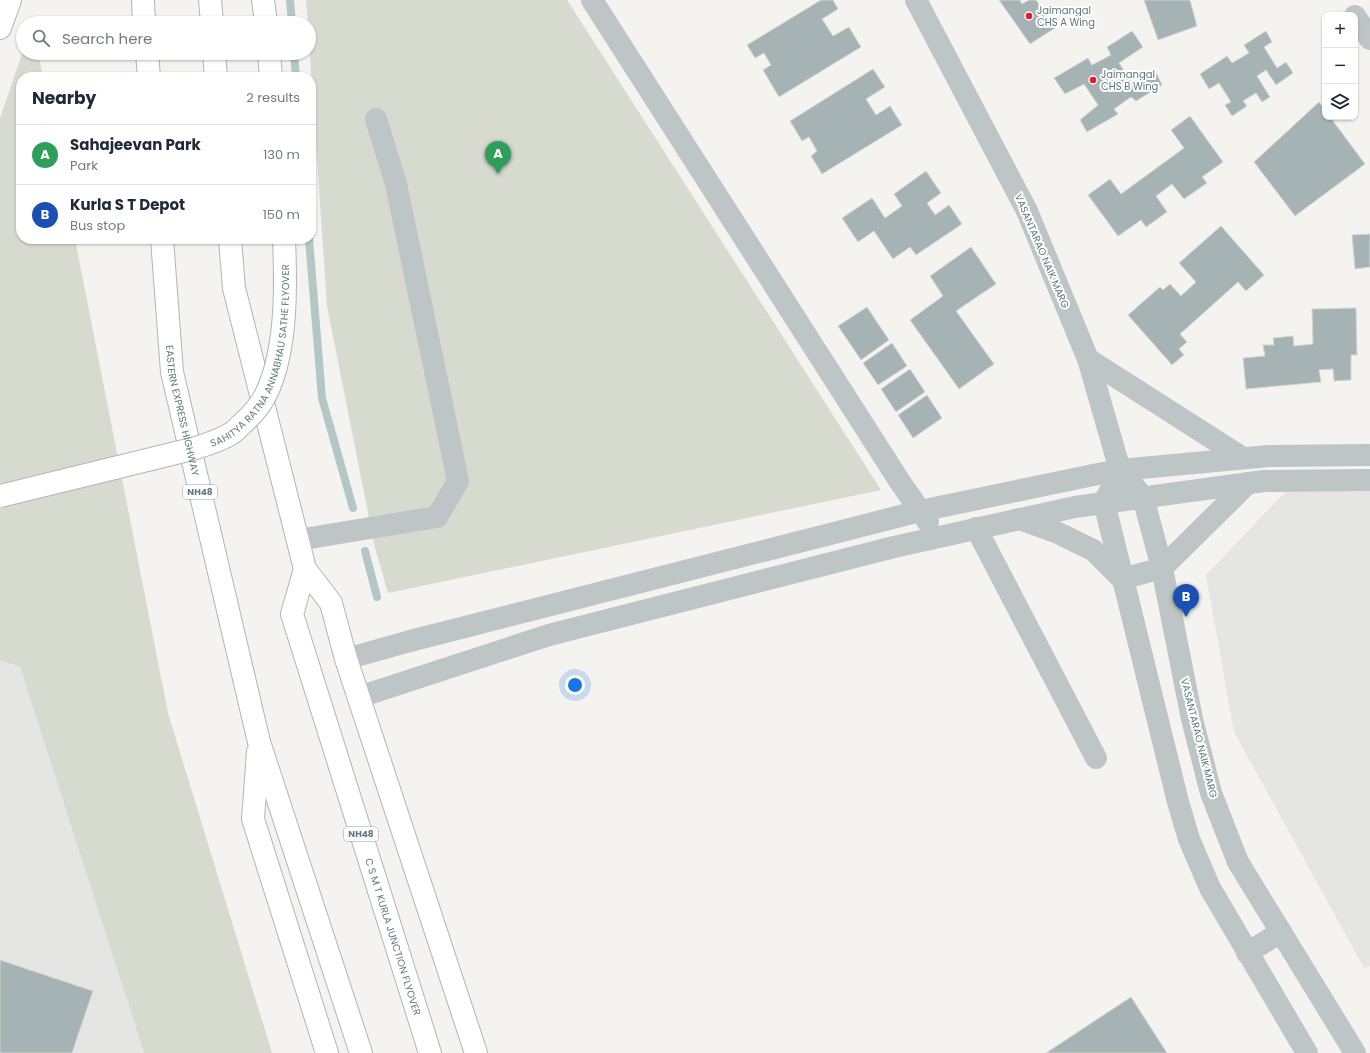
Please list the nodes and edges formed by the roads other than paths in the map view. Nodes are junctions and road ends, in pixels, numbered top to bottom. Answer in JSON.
{"nodes":[{"id":1,"x":10,"y":0,"type":"edge"},
{"id":2,"x":143,"y":0,"type":"edge"},
{"id":3,"x":210,"y":0,"type":"edge"},
{"id":4,"x":263,"y":0,"type":"edge"},
{"id":5,"x":592,"y":0,"type":"edge"},
{"id":6,"x":916,"y":0,"type":"edge"},
{"id":7,"x":1345,"y":0,"type":"edge"},
{"id":8,"x":1353,"y":12,"type":"edge"},
{"id":9,"x":144,"y":16,"type":"edge"},
{"id":10,"x":211,"y":16,"type":"edge"},
{"id":11,"x":265,"y":16,"type":"edge"},
{"id":12,"x":1358,"y":20,"type":"edge"},
{"id":13,"x":0,"y":28,"type":"edge"},
{"id":14,"x":1370,"y":39,"type":"edge"},
{"id":15,"x":148,"y":60,"type":"edge"},
{"id":16,"x":215,"y":60,"type":"edge"},
{"id":17,"x":270,"y":60,"type":"edge"},
{"id":18,"x":149,"y":72,"type":"edge"},
{"id":19,"x":216,"y":72,"type":"edge"},
{"id":20,"x":271,"y":72,"type":"edge"},
{"id":21,"x":376,"y":119,"type":"dead end"},
{"id":22,"x":162,"y":244,"type":"edge"},
{"id":23,"x":230,"y":244,"type":"edge"},
{"id":24,"x":284,"y":244,"type":"edge"},
{"id":25,"x":1088,"y":359,"type":"junction"},
{"id":26,"x":1370,"y":455,"type":"edge"},
{"id":27,"x":1243,"y":458,"type":"junction"},
{"id":28,"x":1120,"y":470,"type":"junction"},
{"id":29,"x":1370,"y":480,"type":"edge"},
{"id":30,"x":1248,"y":483,"type":"junction"},
{"id":31,"x":0,"y":496,"type":"edge"},
{"id":32,"x":1143,"y":498,"type":"junction"},
{"id":33,"x":1104,"y":502,"type":"junction"},
{"id":34,"x":920,"y":511,"type":"junction"},
{"id":35,"x":1019,"y":518,"type":"junction"},
{"id":36,"x":976,"y":528,"type":"junction"},
{"id":37,"x":938,"y":537,"type":"junction"},
{"id":38,"x":298,"y":540,"type":"junction"},
{"id":39,"x":1162,"y":568,"type":"junction"},
{"id":40,"x":305,"y":569,"type":"junction"},
{"id":41,"x":1122,"y":579,"type":"junction"},
{"id":42,"x":346,"y":659,"type":"junction"},
{"id":43,"x":359,"y":697,"type":"junction"},
{"id":44,"x":259,"y":742,"type":"junction"},
{"id":45,"x":1096,"y":758,"type":"dead end"},
{"id":46,"x":1211,"y":793,"type":"junction"},
{"id":47,"x":1178,"y":802,"type":"junction"},
{"id":48,"x":1281,"y":932,"type":"junction"},
{"id":49,"x":1247,"y":953,"type":"junction"},
{"id":50,"x":1346,"y":1050,"type":"edge"},
{"id":51,"x":327,"y":1053,"type":"edge"},
{"id":52,"x":361,"y":1053,"type":"edge"},
{"id":53,"x":430,"y":1053,"type":"edge"},
{"id":54,"x":476,"y":1053,"type":"edge"},
{"id":55,"x":1307,"y":1053,"type":"edge"}],
"edges":[{"from":1,"to":13,"type":"highway"},
{"from":2,"to":9,"type":"highway"},
{"from":3,"to":10,"type":"highway"},
{"from":4,"to":11,"type":"highway"},
{"from":5,"to":34,"type":"street"},
{"from":6,"to":25,"type":"street","name":"VASANTARAO NAIK MARG"},
{"from":7,"to":8,"type":"street"},
{"from":12,"to":14,"type":"street"},
{"from":15,"to":18,"type":"highway"},
{"from":16,"to":19,"type":"highway"},
{"from":17,"to":20,"type":"highway"},
{"from":21,"to":38,"type":"street"},
{"from":22,"to":44,"type":"highway","name":"EASTERN EXPRESS HIGHWAY","number":"NH48"},
{"from":23,"to":38,"type":"highway","number":"NH48"},
{"from":24,"to":31,"type":"highway","name":"SAHITYA RATNA ANNABHAU SATHE FLYOVER","bridge":true},
{"from":25,"to":27,"type":"street"},
{"from":25,"to":28,"type":"street","name":"VASANTARAO NAIK MARG"},
{"from":26,"to":27,"type":"street"},
{"from":27,"to":28,"type":"street"},
{"from":28,"to":32,"type":"street","name":"VASANTARAO NAIK MARG"},
{"from":28,"to":33,"type":"street"},
{"from":28,"to":34,"type":"street"},
{"from":29,"to":30,"type":"street"},
{"from":30,"to":32,"type":"street"},
{"from":30,"to":39,"type":"street"},
{"from":32,"to":33,"type":"street"},
{"from":32,"to":39,"type":"street","name":"VASANTARAO NAIK MARG"},
{"from":33,"to":35,"type":"street"},
{"from":33,"to":41,"type":"street"},
{"from":34,"to":37,"type":"street"},
{"from":34,"to":42,"type":"street"},
{"from":35,"to":36,"type":"street"},
{"from":35,"to":41,"type":"street"},
{"from":36,"to":37,"type":"street"},
{"from":36,"to":45,"type":"street"},
{"from":37,"to":43,"type":"street"},
{"from":38,"to":40,"type":"highway","number":"NH48"},
{"from":39,"to":41,"type":"street"},
{"from":39,"to":46,"type":"street","name":"VASANTARAO NAIK MARG"},
{"from":40,"to":42,"type":"highway"},
{"from":40,"to":53,"type":"highway","name":"C S M T KURLA JUNCTION FLYOVER","number":"NH48"},
{"from":41,"to":47,"type":"street"},
{"from":42,"to":43,"type":"highway"},
{"from":43,"to":54,"type":"highway"},
{"from":44,"to":51,"type":"highway"},
{"from":44,"to":52,"type":"highway","number":"NH48"},
{"from":46,"to":47,"type":"street"},
{"from":46,"to":48,"type":"street","name":"VASANTARAO NAIK MARG"},
{"from":47,"to":49,"type":"street"},
{"from":48,"to":49,"type":"street"},
{"from":48,"to":50,"type":"street","name":"VASANTARAO NAIK MARG"},
{"from":49,"to":55,"type":"street"}]}
